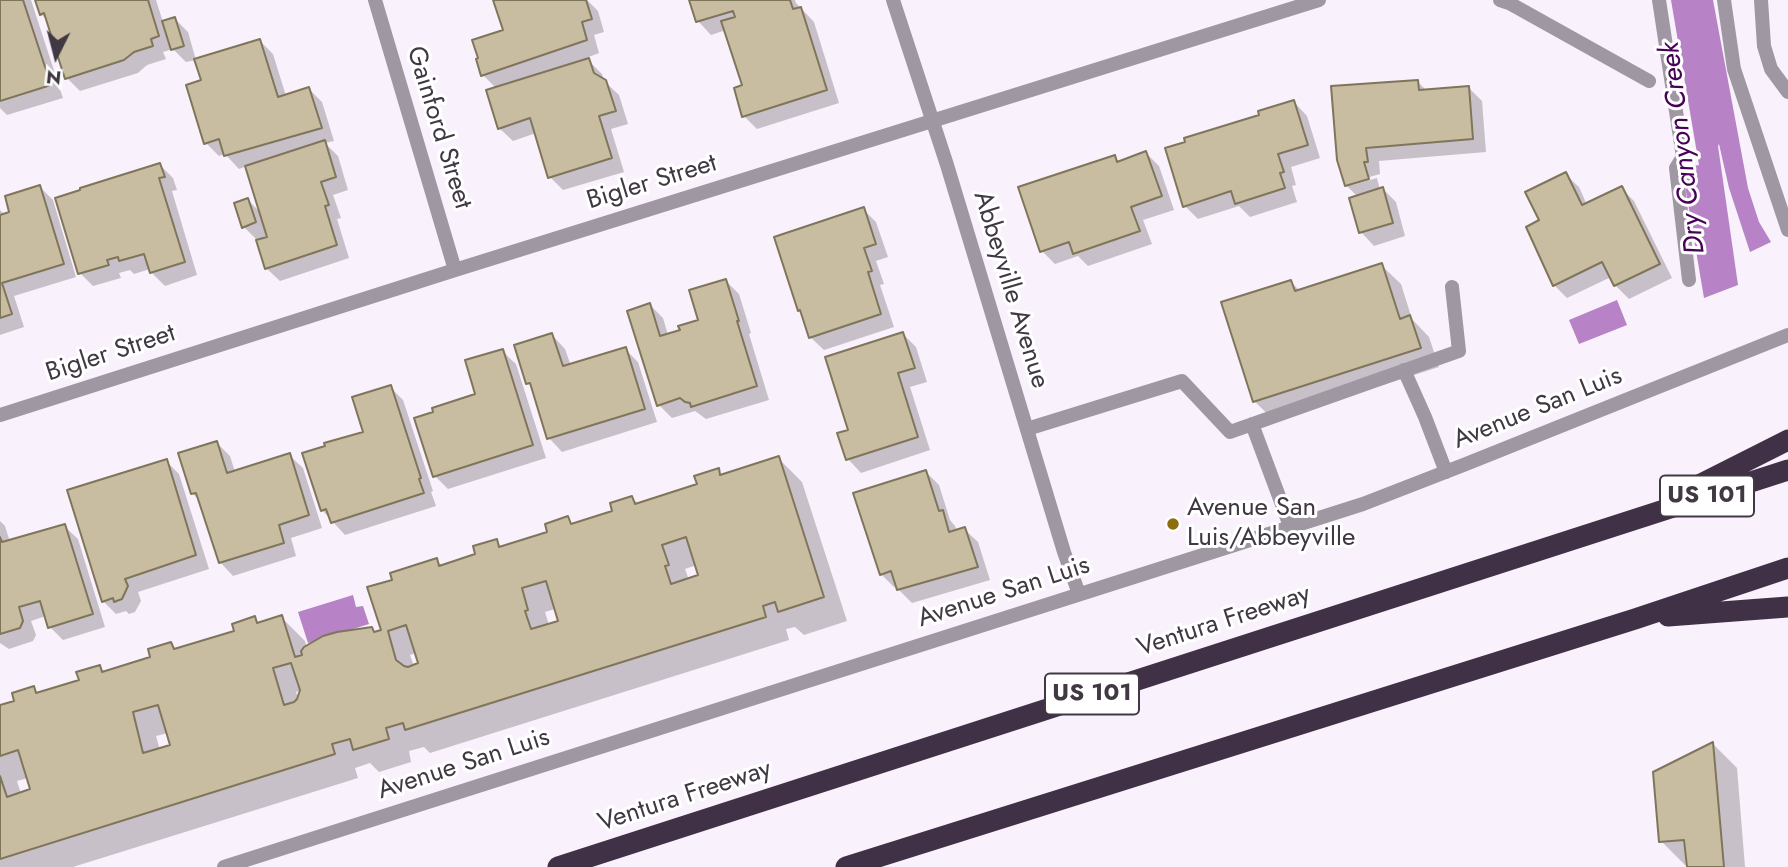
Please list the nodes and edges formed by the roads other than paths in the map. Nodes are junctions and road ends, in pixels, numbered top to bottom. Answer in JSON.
{"nodes":[{"id":1,"x":374,"y":0,"type":"edge"},
{"id":2,"x":893,"y":0,"type":"edge"},
{"id":3,"x":1320,"y":0,"type":"edge"},
{"id":4,"x":1500,"y":0,"type":"edge"},
{"id":5,"x":1659,"y":0,"type":"edge"},
{"id":6,"x":1724,"y":0,"type":"edge"},
{"id":7,"x":1761,"y":0,"type":"edge"},
{"id":8,"x":1649,"y":80,"type":"dead end"},
{"id":9,"x":1788,"y":92,"type":"edge"},
{"id":10,"x":932,"y":122,"type":"junction"},
{"id":11,"x":1788,"y":230,"type":"edge"},
{"id":12,"x":455,"y":270,"type":"junction"},
{"id":13,"x":1689,"y":280,"type":"dead end"},
{"id":14,"x":1452,"y":287,"type":"dead end"},
{"id":15,"x":1788,"y":335,"type":"edge"},
{"id":16,"x":1404,"y":370,"type":"junction"},
{"id":17,"x":0,"y":415,"type":"edge"},
{"id":18,"x":1252,"y":424,"type":"junction"},
{"id":19,"x":1027,"y":429,"type":"junction"},
{"id":20,"x":1788,"y":440,"type":"edge"},
{"id":21,"x":1788,"y":470,"type":"edge"},
{"id":22,"x":1446,"y":472,"type":"junction"},
{"id":23,"x":1625,"y":522,"type":"junction"},
{"id":24,"x":1290,"y":526,"type":"junction"},
{"id":25,"x":1788,"y":568,"type":"edge"},
{"id":26,"x":1079,"y":594,"type":"junction"},
{"id":27,"x":1788,"y":607,"type":"edge"},
{"id":28,"x":1635,"y":619,"type":"junction"},
{"id":29,"x":224,"y":867,"type":"edge"},
{"id":30,"x":558,"y":867,"type":"edge"},
{"id":31,"x":846,"y":867,"type":"edge"}],
"edges":[{"from":1,"to":12,"type":"street","name":"Gainford Street"},
{"from":2,"to":10,"type":"street","name":"Abbeyville Avenue"},
{"from":3,"to":10,"type":"street","name":"Bigler Street"},
{"from":4,"to":8,"type":"street"},
{"from":5,"to":13,"type":"street"},
{"from":6,"to":11,"type":"street"},
{"from":7,"to":9,"type":"street"},
{"from":10,"to":12,"type":"street","name":"Bigler Street"},
{"from":10,"to":19,"type":"street","name":"Abbeyville Avenue"},
{"from":12,"to":17,"type":"street","name":"Bigler Street"},
{"from":14,"to":16,"type":"street"},
{"from":15,"to":22,"type":"street","name":"Avenue San Luis"},
{"from":16,"to":18,"type":"street"},
{"from":16,"to":22,"type":"street"},
{"from":18,"to":19,"type":"street"},
{"from":18,"to":24,"type":"street"},
{"from":19,"to":26,"type":"street","name":"Abbeyville Avenue"},
{"from":20,"to":23,"type":"highway"},
{"from":21,"to":23,"type":"highway","name":"Ventura Freeway","number":"US 101"},
{"from":22,"to":24,"type":"street","name":"Avenue San Luis"},
{"from":23,"to":30,"type":"highway","name":"Ventura Freeway","number":"US 101"},
{"from":24,"to":26,"type":"street","name":"Avenue San Luis"},
{"from":25,"to":28,"type":"highway"},
{"from":26,"to":29,"type":"street","name":"Avenue San Luis"},
{"from":27,"to":28,"type":"highway"},
{"from":28,"to":31,"type":"highway"}]}
